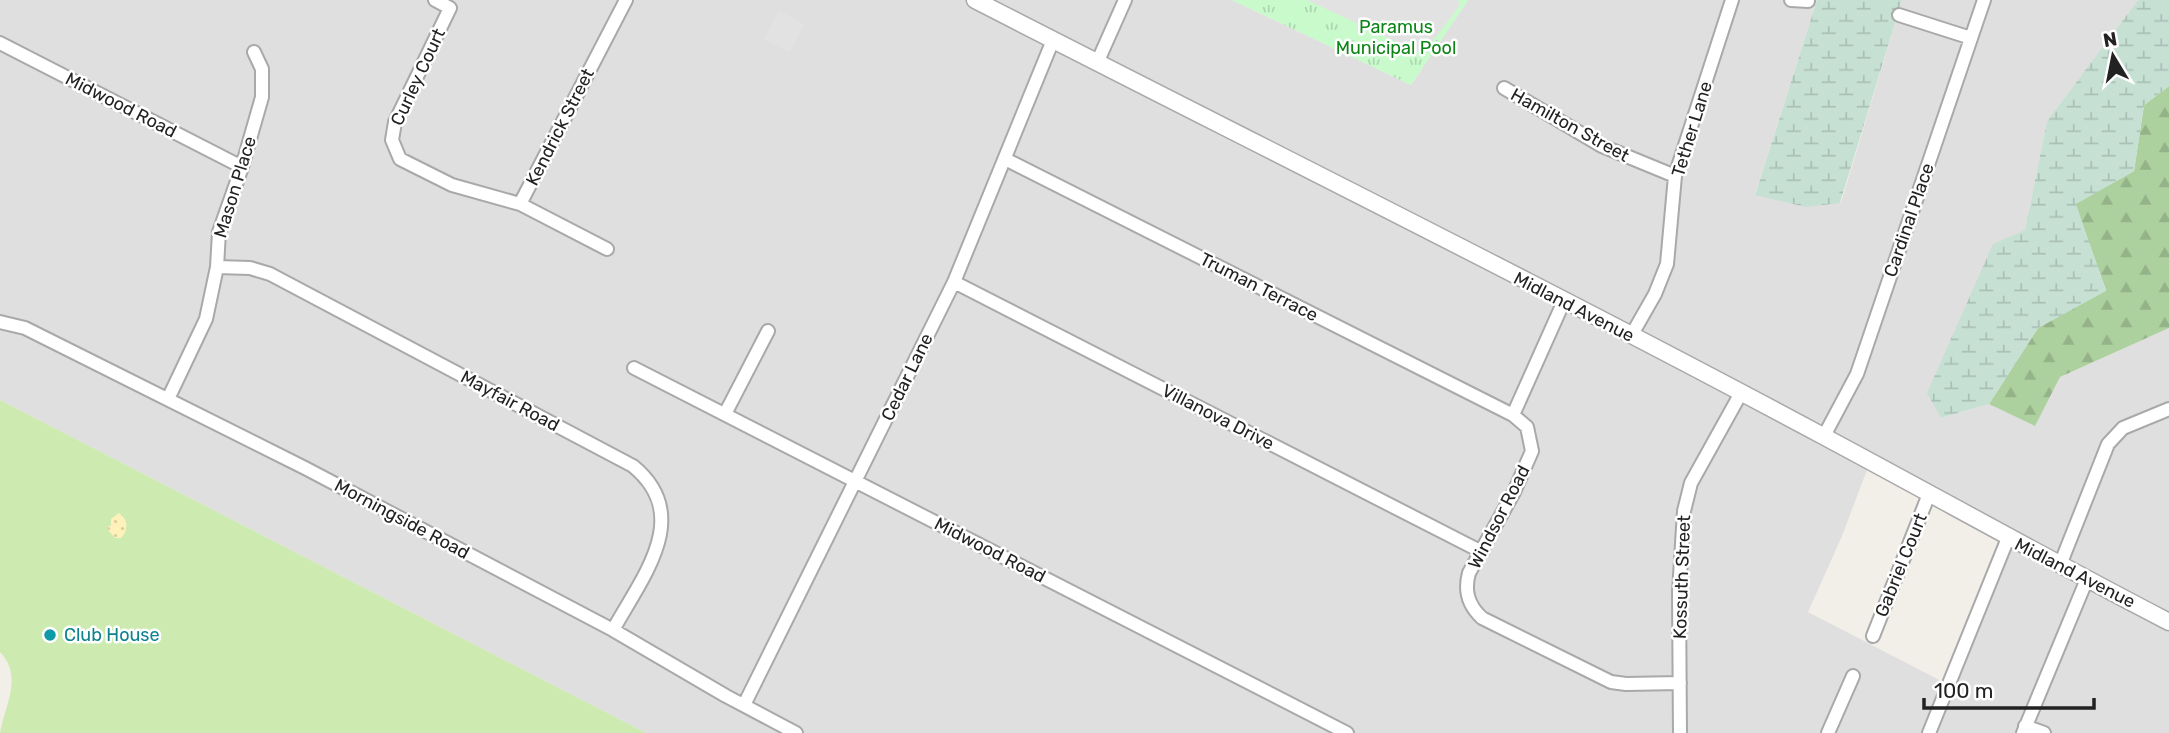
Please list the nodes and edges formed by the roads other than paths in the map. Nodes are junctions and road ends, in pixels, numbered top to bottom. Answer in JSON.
{"nodes":[{"id":1,"x":435,"y":0,"type":"edge"},
{"id":2,"x":626,"y":0,"type":"edge"},
{"id":3,"x":975,"y":0,"type":"edge"},
{"id":4,"x":1125,"y":0,"type":"edge"},
{"id":5,"x":1732,"y":0,"type":"edge"},
{"id":6,"x":1791,"y":0,"type":"edge"},
{"id":7,"x":1983,"y":0,"type":"edge"},
{"id":8,"x":1808,"y":1,"type":"edge"},
{"id":9,"x":1899,"y":15,"type":"dead end"},
{"id":10,"x":1971,"y":38,"type":"junction"},
{"id":11,"x":1053,"y":40,"type":"junction"},
{"id":12,"x":0,"y":43,"type":"edge"},
{"id":13,"x":254,"y":52,"type":"dead end"},
{"id":14,"x":1097,"y":63,"type":"junction"},
{"id":15,"x":1504,"y":88,"type":"dead end"},
{"id":16,"x":1004,"y":159,"type":"junction"},
{"id":17,"x":242,"y":167,"type":"junction"},
{"id":18,"x":1675,"y":176,"type":"junction"},
{"id":19,"x":520,"y":204,"type":"junction"},
{"id":20,"x":607,"y":249,"type":"dead end"},
{"id":21,"x":217,"y":267,"type":"junction"},
{"id":22,"x":954,"y":282,"type":"junction"},
{"id":23,"x":1564,"y":301,"type":"junction"},
{"id":24,"x":0,"y":322,"type":"edge"},
{"id":25,"x":768,"y":331,"type":"dead end"},
{"id":26,"x":1631,"y":336,"type":"junction"},
{"id":27,"x":634,"y":368,"type":"dead end"},
{"id":28,"x":1741,"y":394,"type":"junction"},
{"id":29,"x":168,"y":400,"type":"junction"},
{"id":30,"x":2169,"y":409,"type":"edge"},
{"id":31,"x":724,"y":414,"type":"junction"},
{"id":32,"x":1513,"y":415,"type":"junction"},
{"id":33,"x":1824,"y":436,"type":"junction"},
{"id":34,"x":856,"y":481,"type":"junction"},
{"id":35,"x":1929,"y":494,"type":"junction"},
{"id":36,"x":2008,"y":538,"type":"junction"},
{"id":37,"x":1482,"y":552,"type":"junction"},
{"id":38,"x":2060,"y":565,"type":"junction"},
{"id":39,"x":2087,"y":579,"type":"junction"},
{"id":40,"x":2169,"y":622,"type":"edge"},
{"id":41,"x":613,"y":630,"type":"junction"},
{"id":42,"x":1873,"y":636,"type":"dead end"},
{"id":43,"x":1853,"y":676,"type":"dead end"},
{"id":44,"x":1680,"y":683,"type":"junction"},
{"id":45,"x":744,"y":705,"type":"junction"},
{"id":46,"x":2024,"y":729,"type":"edge"},
{"id":47,"x":796,"y":733,"type":"edge"},
{"id":48,"x":1347,"y":733,"type":"edge"},
{"id":49,"x":1681,"y":733,"type":"edge"},
{"id":50,"x":1828,"y":733,"type":"edge"},
{"id":51,"x":1929,"y":733,"type":"edge"},
{"id":52,"x":2043,"y":733,"type":"edge"}],
"edges":[{"from":1,"to":19,"type":"street","name":"Curley Court"},
{"from":2,"to":19,"type":"street","name":"Kendrick Street"},
{"from":3,"to":11,"type":"street","name":"Midland Avenue"},
{"from":4,"to":14,"type":"street"},
{"from":5,"to":18,"type":"street","name":"Tether Lane"},
{"from":6,"to":8,"type":"street"},
{"from":7,"to":10,"type":"street","name":"Cardinal Place"},
{"from":9,"to":10,"type":"street"},
{"from":10,"to":33,"type":"street","name":"Cardinal Place"},
{"from":11,"to":14,"type":"street","name":"Midland Avenue"},
{"from":11,"to":16,"type":"street","name":"Cedar Lane"},
{"from":12,"to":17,"type":"street","name":"Midwood Road"},
{"from":13,"to":17,"type":"street","name":"Mason Place"},
{"from":14,"to":23,"type":"street","name":"Midland Avenue"},
{"from":15,"to":18,"type":"street","name":"Hamilton Street"},
{"from":16,"to":22,"type":"street","name":"Cedar Lane"},
{"from":16,"to":32,"type":"street","name":"Truman Terrace"},
{"from":17,"to":21,"type":"street","name":"Mason Place"},
{"from":18,"to":26,"type":"street","name":"Tether Lane"},
{"from":19,"to":20,"type":"street","name":"Kendrick Street"},
{"from":21,"to":29,"type":"street","name":"Mason Place"},
{"from":21,"to":41,"type":"street","name":"Mayfair Road"},
{"from":22,"to":34,"type":"street","name":"Cedar Lane"},
{"from":22,"to":37,"type":"street","name":"Villanova Drive"},
{"from":23,"to":26,"type":"street","name":"Midland Avenue"},
{"from":23,"to":32,"type":"street"},
{"from":24,"to":29,"type":"street","name":"Morningside Road"},
{"from":25,"to":31,"type":"street"},
{"from":26,"to":28,"type":"street","name":"Midland Avenue"},
{"from":27,"to":31,"type":"street","name":"Midwood Road"},
{"from":28,"to":33,"type":"street","name":"Midland Avenue"},
{"from":28,"to":44,"type":"street","name":"Kossuth Street"},
{"from":29,"to":41,"type":"street","name":"Morningside Road"},
{"from":30,"to":38,"type":"street"},
{"from":31,"to":34,"type":"street","name":"Midwood Road"},
{"from":32,"to":37,"type":"street","name":"Windsor Road"},
{"from":33,"to":35,"type":"street","name":"Midland Avenue"},
{"from":34,"to":45,"type":"street","name":"Cedar Lane"},
{"from":34,"to":48,"type":"street","name":"Midwood Road"},
{"from":35,"to":36,"type":"street","name":"Midland Avenue"},
{"from":35,"to":42,"type":"street","name":"Gabriel Court"},
{"from":36,"to":38,"type":"street","name":"Midland Avenue"},
{"from":36,"to":51,"type":"street"},
{"from":37,"to":44,"type":"street","name":"Windsor Road"},
{"from":38,"to":39,"type":"street","name":"Midland Avenue"},
{"from":39,"to":40,"type":"street","name":"Midland Avenue"},
{"from":39,"to":46,"type":"street"},
{"from":41,"to":45,"type":"street","name":"Morningside Road"},
{"from":43,"to":50,"type":"street"},
{"from":44,"to":49,"type":"street","name":"Kossuth Street"},
{"from":45,"to":47,"type":"street","name":"Morningside Road"},
{"from":46,"to":52,"type":"street"}]}
